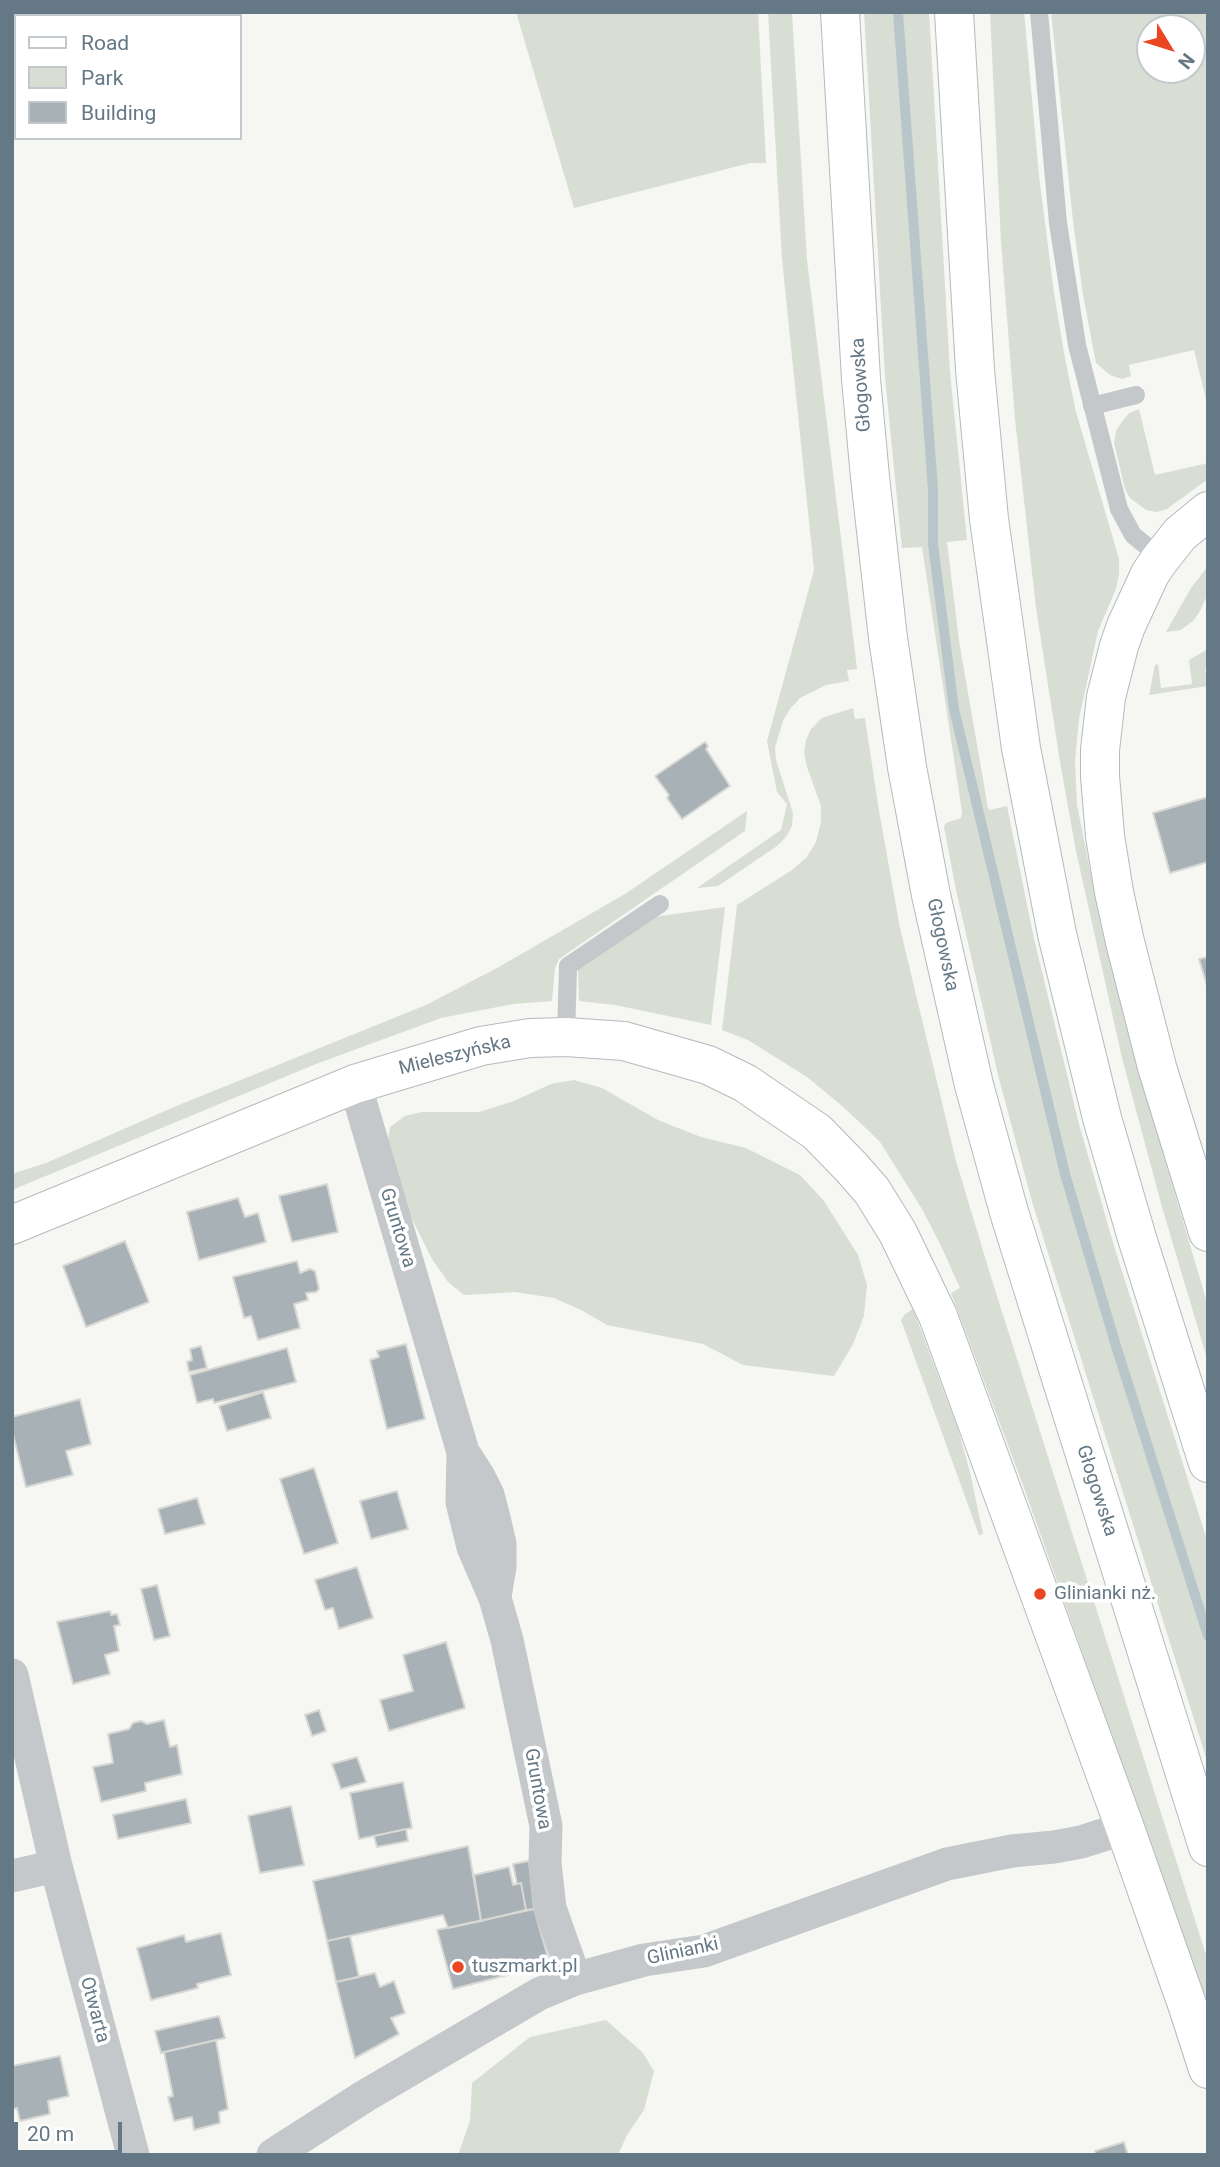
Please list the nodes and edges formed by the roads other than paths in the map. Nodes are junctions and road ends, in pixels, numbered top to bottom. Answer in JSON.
{"nodes":[{"id":1,"x":840,"y":12,"type":"edge"},
{"id":2,"x":954,"y":12,"type":"edge"},
{"id":3,"x":1039,"y":12,"type":"edge"},
{"id":4,"x":1136,"y":395,"type":"dead end"},
{"id":5,"x":1093,"y":406,"type":"junction"},
{"id":6,"x":1208,"y":511,"type":"edge"},
{"id":7,"x":1155,"y":566,"type":"junction"},
{"id":8,"x":660,"y":904,"type":"dead end"},
{"id":9,"x":566,"y":1037,"type":"junction"},
{"id":10,"x":355,"y":1084,"type":"junction"},
{"id":11,"x":12,"y":1225,"type":"edge"},
{"id":12,"x":1207,"y":1228,"type":"edge"},
{"id":13,"x":1208,"y":1463,"type":"edge"},
{"id":14,"x":12,"y":1675,"type":"edge"},
{"id":15,"x":1125,"y":1828,"type":"junction"},
{"id":16,"x":1208,"y":1847,"type":"edge"},
{"id":17,"x":56,"y":1866,"type":"junction"},
{"id":18,"x":12,"y":1876,"type":"edge"},
{"id":19,"x":575,"y":1979,"type":"junction"},
{"id":20,"x":1208,"y":2069,"type":"edge"},
{"id":21,"x":133,"y":2155,"type":"edge"},
{"id":22,"x":273,"y":2155,"type":"edge"}],
"edges":[{"from":1,"to":16,"type":"main road","name":"Głogowska"},
{"from":2,"to":13,"type":"main road"},
{"from":3,"to":5,"type":"lane"},
{"from":4,"to":5,"type":"lane"},
{"from":5,"to":7,"type":"lane"},
{"from":6,"to":7,"type":"main road"},
{"from":7,"to":12,"type":"main road"},
{"from":8,"to":9,"type":"lane"},
{"from":9,"to":10,"type":"main road","name":"Mieleszyńska"},
{"from":9,"to":15,"type":"main road","name":"Mieleszyńska"},
{"from":10,"to":11,"type":"main road","name":"Mieleszyńska"},
{"from":10,"to":19,"type":"street","name":"Gruntowa"},
{"from":14,"to":17,"type":"street","name":"Otwarta"},
{"from":15,"to":19,"type":"street","name":"Glinianki"},
{"from":15,"to":20,"type":"main road"},
{"from":17,"to":18,"type":"street"},
{"from":17,"to":21,"type":"street","name":"Otwarta"},
{"from":19,"to":22,"type":"street","name":"Glinianki"}]}
